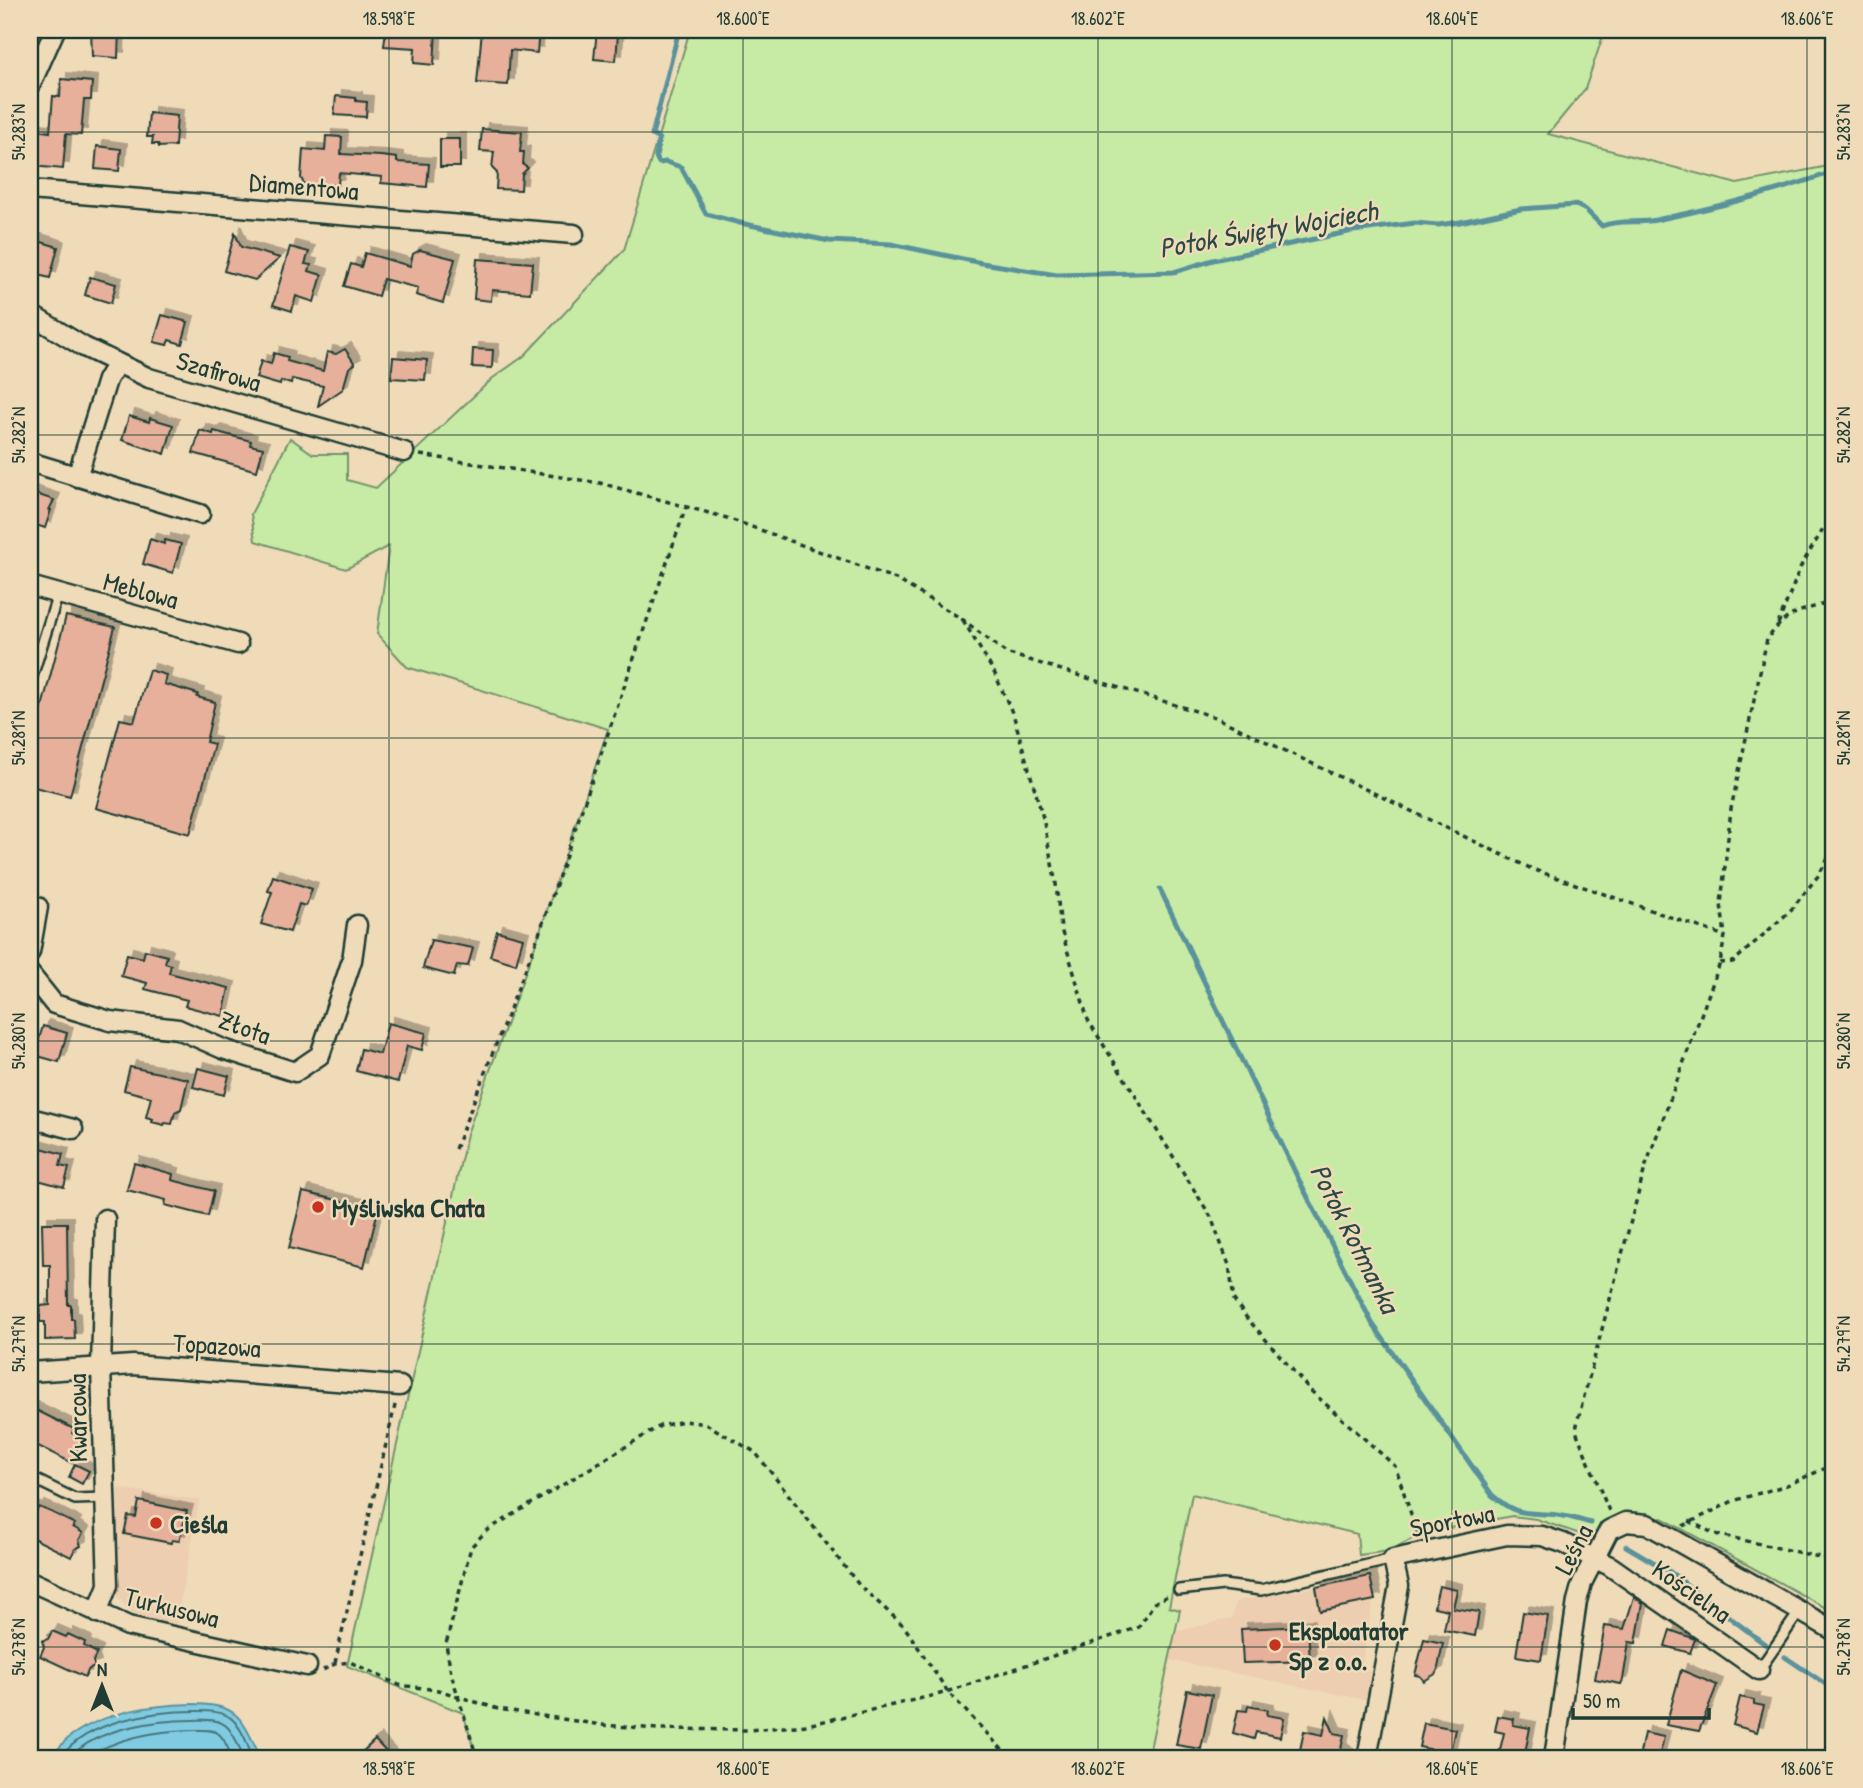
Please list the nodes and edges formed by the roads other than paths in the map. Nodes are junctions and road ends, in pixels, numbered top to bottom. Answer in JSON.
{"nodes":[{"id":1,"x":55,"y":30,"type":"edge"},
{"id":2,"x":30,"y":86,"type":"edge"},
{"id":3,"x":30,"y":190,"type":"edge"},
{"id":4,"x":575,"y":234,"type":"dead end"},
{"id":5,"x":30,"y":314,"type":"edge"},
{"id":6,"x":117,"y":363,"type":"junction"},
{"id":7,"x":404,"y":452,"type":"road end"},
{"id":8,"x":30,"y":462,"type":"edge"},
{"id":9,"x":77,"y":477,"type":"junction"},
{"id":10,"x":200,"y":514,"type":"dead end"},
{"id":11,"x":30,"y":586,"type":"edge"},
{"id":12,"x":58,"y":594,"type":"junction"},
{"id":13,"x":238,"y":644,"type":"dead end"},
{"id":14,"x":30,"y":683,"type":"edge"},
{"id":15,"x":30,"y":905,"type":"edge"},
{"id":16,"x":357,"y":925,"type":"dead end"},
{"id":17,"x":30,"y":952,"type":"edge"},
{"id":18,"x":30,"y":974,"type":"edge"},
{"id":19,"x":30,"y":1118,"type":"edge"},
{"id":20,"x":73,"y":1129,"type":"dead end"},
{"id":21,"x":105,"y":1219,"type":"dead end"},
{"id":22,"x":101,"y":1367,"type":"junction"},
{"id":23,"x":30,"y":1372,"type":"edge"},
{"id":24,"x":400,"y":1386,"type":"road end"},
{"id":25,"x":30,"y":1477,"type":"edge"},
{"id":26,"x":105,"y":1498,"type":"junction"},
{"id":27,"x":1593,"y":1558,"type":"junction"},
{"id":28,"x":1393,"y":1559,"type":"junction"},
{"id":29,"x":30,"y":1581,"type":"edge"},
{"id":30,"x":1180,"y":1590,"type":"road end"},
{"id":31,"x":1800,"y":1611,"type":"junction"},
{"id":32,"x":97,"y":1613,"type":"junction"},
{"id":33,"x":1833,"y":1630,"type":"edge"},
{"id":34,"x":307,"y":1666,"type":"road end"},
{"id":35,"x":1759,"y":1670,"type":"joint"},
{"id":36,"x":1367,"y":1758,"type":"edge"},
{"id":37,"x":1554,"y":1758,"type":"edge"}],
"edges":[{"from":1,"to":2,"type":"street"},
{"from":3,"to":4,"type":"street","name":"Diamentowa"},
{"from":5,"to":6,"type":"street","name":"Szafirowa"},
{"from":6,"to":7,"type":"street","name":"Szafirowa"},
{"from":6,"to":9,"type":"street"},
{"from":8,"to":9,"type":"street"},
{"from":9,"to":10,"type":"street"},
{"from":11,"to":12,"type":"street","name":"Meblowa"},
{"from":12,"to":13,"type":"street","name":"Meblowa"},
{"from":12,"to":14,"type":"lane"},
{"from":15,"to":17,"type":"street"},
{"from":16,"to":18,"type":"street","name":"Złota"},
{"from":19,"to":20,"type":"street"},
{"from":21,"to":22,"type":"street","name":"Kwarcowa"},
{"from":22,"to":23,"type":"street","name":"Topazowa"},
{"from":22,"to":24,"type":"street","name":"Topazowa"},
{"from":22,"to":26,"type":"street","name":"Kwarcowa"},
{"from":25,"to":26,"type":"lane"},
{"from":26,"to":32,"type":"street","name":"Kwarcowa"},
{"from":27,"to":28,"type":"street","name":"Sportowa"},
{"from":27,"to":31,"type":"street","name":"Leśna"},
{"from":27,"to":35,"type":"street","name":"Kościelna"},
{"from":27,"to":37,"type":"street","name":"Leśna"},
{"from":28,"to":30,"type":"lane"},
{"from":28,"to":36,"type":"street","name":"Sportowa"},
{"from":29,"to":32,"type":"street","name":"Turkusowa"},
{"from":31,"to":33,"type":"street","name":"Leśna"},
{"from":31,"to":35,"type":"lane"},
{"from":32,"to":34,"type":"street","name":"Turkusowa"}]}
